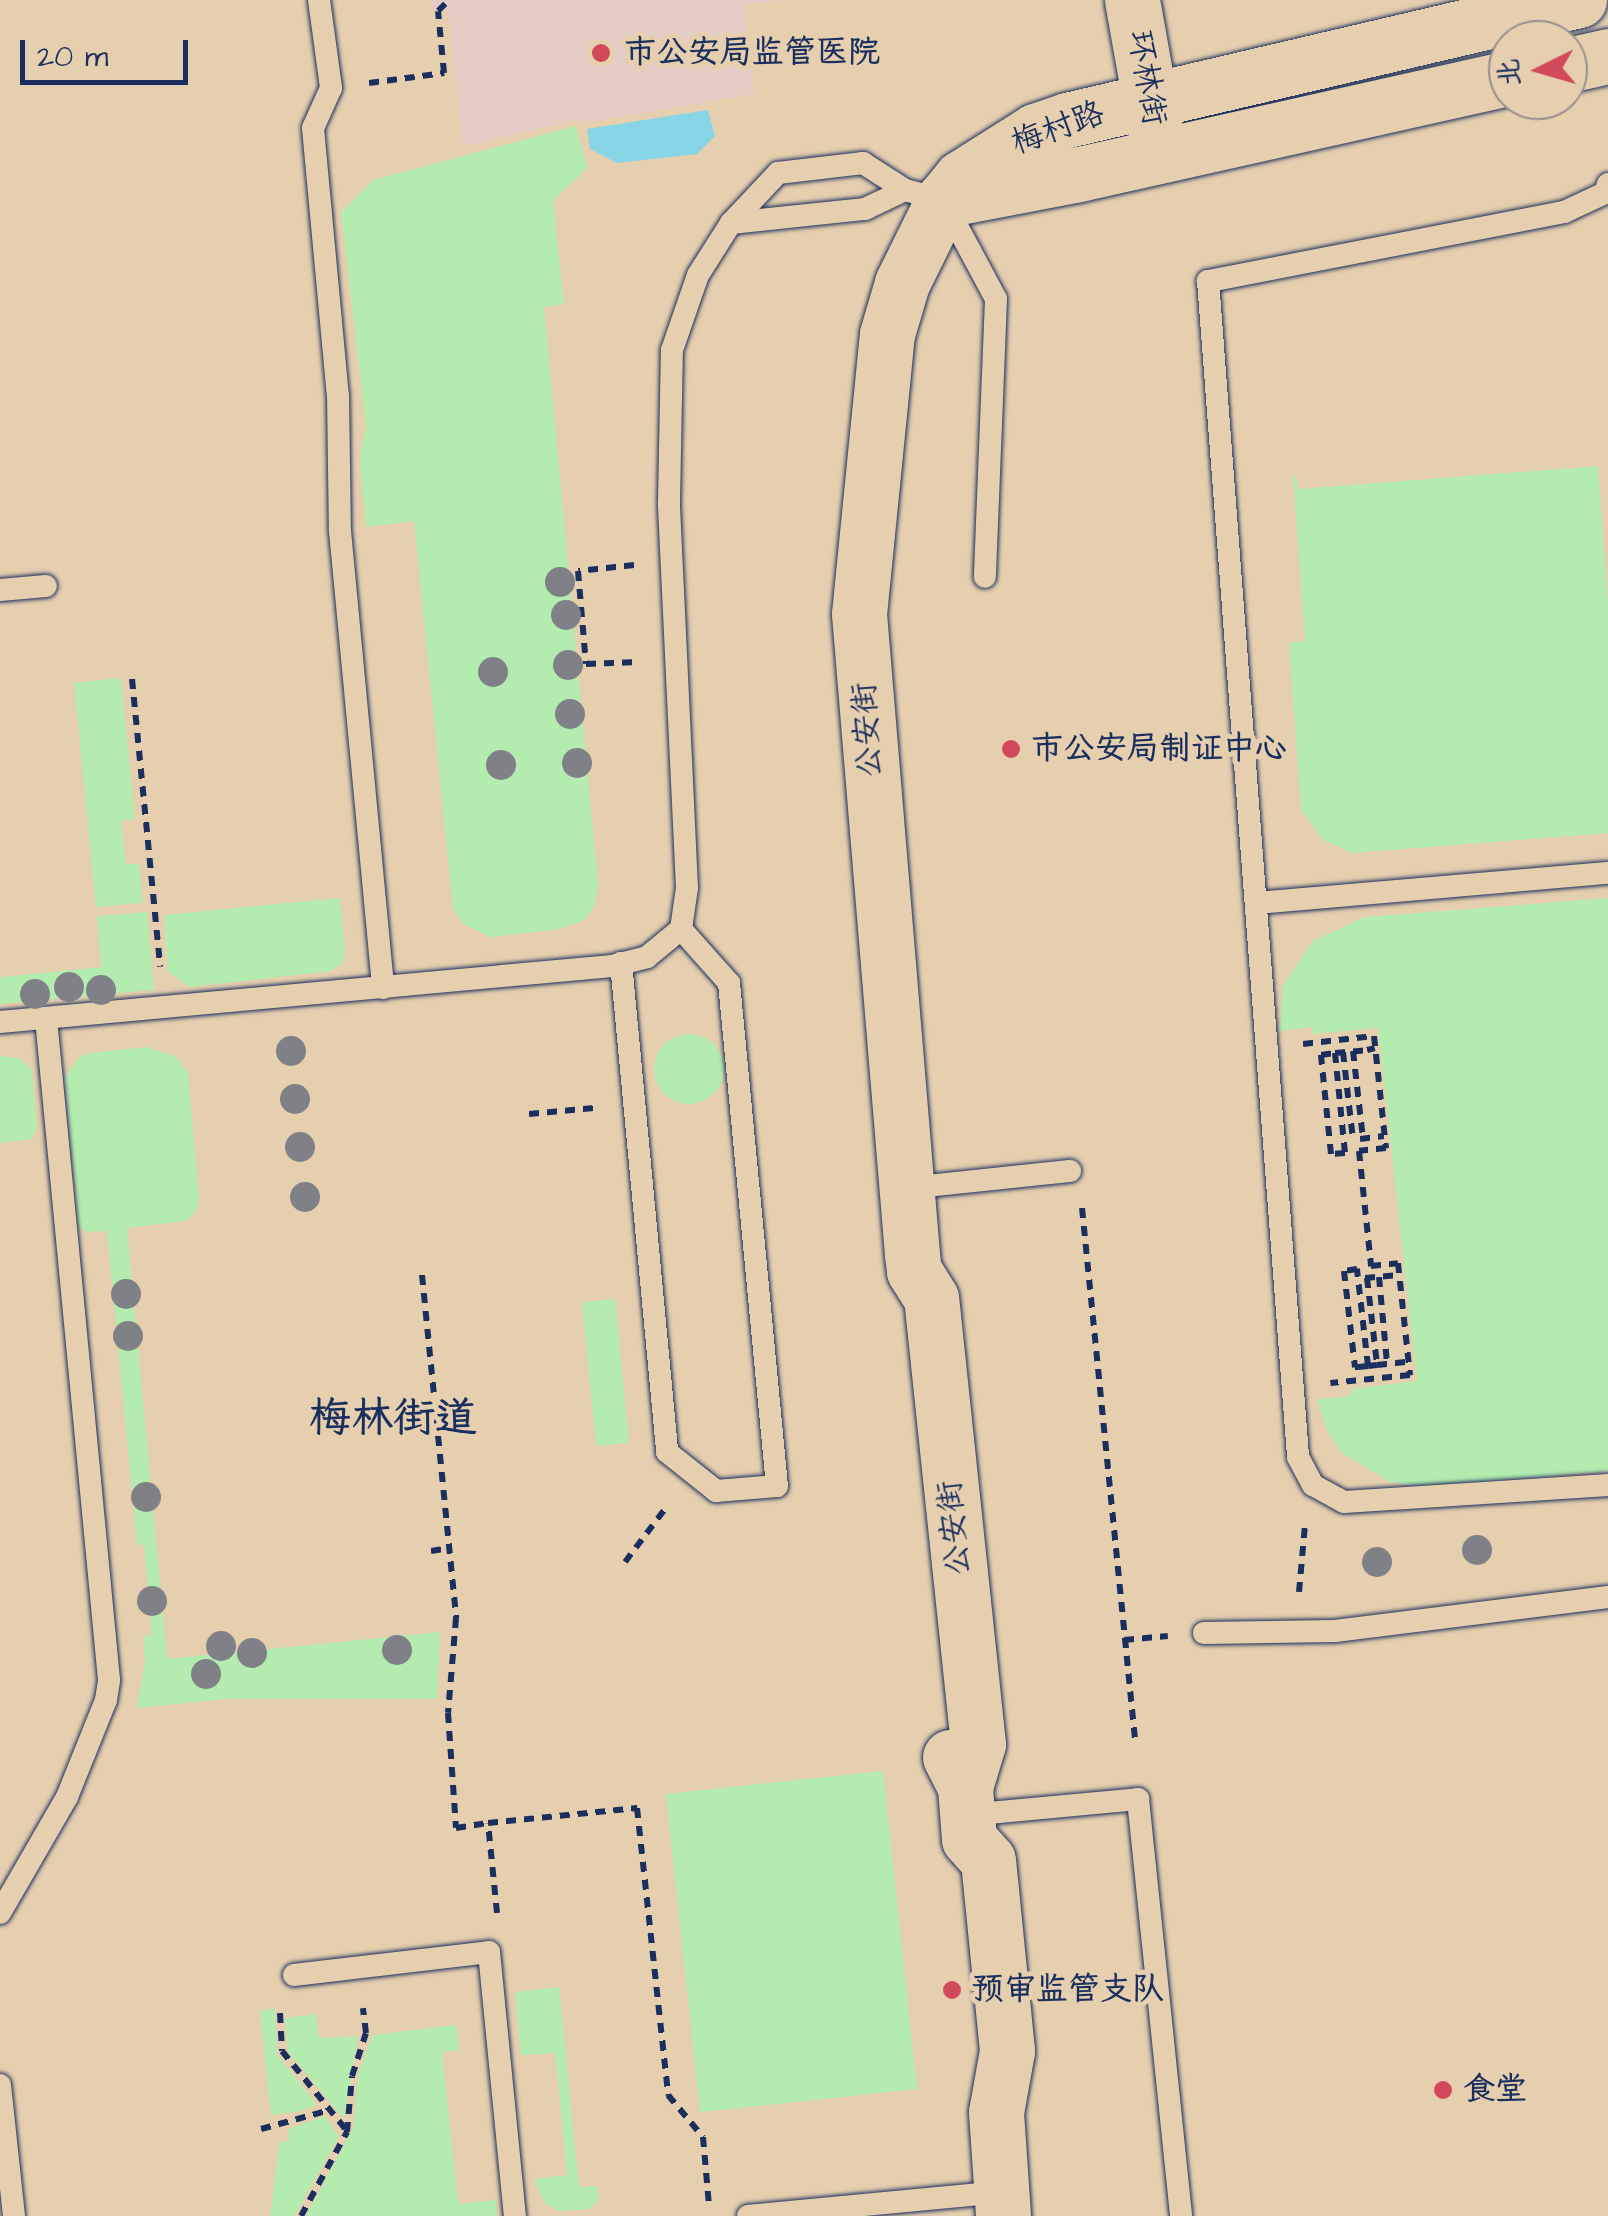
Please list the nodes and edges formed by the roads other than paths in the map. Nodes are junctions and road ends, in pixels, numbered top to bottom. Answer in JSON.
{"nodes":[{"id":1,"x":319,"y":0,"type":"edge"},
{"id":2,"x":1132,"y":0,"type":"edge"},
{"id":3,"x":1579,"y":0,"type":"edge"},
{"id":4,"x":1488,"y":82,"type":"edge"},
{"id":5,"x":1150,"y":100,"type":"junction"},
{"id":6,"x":1160,"y":156,"type":"junction"},
{"id":7,"x":1608,"y":184,"type":"edge"},
{"id":8,"x":924,"y":195,"type":"junction"},
{"id":9,"x":730,"y":223,"type":"junction"},
{"id":10,"x":985,"y":577,"type":"dead end"},
{"id":11,"x":46,"y":586,"type":"dead end"},
{"id":12,"x":0,"y":590,"type":"edge"},
{"id":13,"x":1608,"y":873,"type":"edge"},
{"id":14,"x":1256,"y":902,"type":"junction"},
{"id":15,"x":681,"y":928,"type":"junction"},
{"id":16,"x":621,"y":963,"type":"junction"},
{"id":17,"x":383,"y":988,"type":"junction"},
{"id":18,"x":46,"y":1018,"type":"junction"},
{"id":19,"x":0,"y":1022,"type":"edge"},
{"id":20,"x":1070,"y":1171,"type":"dead end"},
{"id":21,"x":908,"y":1188,"type":"junction"},
{"id":22,"x":1608,"y":1484,"type":"edge"},
{"id":23,"x":1608,"y":1597,"type":"edge"},
{"id":24,"x":1204,"y":1632,"type":"dead end"},
{"id":25,"x":967,"y":1814,"type":"junction"},
{"id":26,"x":0,"y":1912,"type":"edge"},
{"id":27,"x":300,"y":1974,"type":"road end"},
{"id":28,"x":0,"y":2085,"type":"edge"},
{"id":29,"x":1002,"y":2204,"type":"edge"},
{"id":30,"x":14,"y":2216,"type":"edge"},
{"id":31,"x":514,"y":2216,"type":"edge"},
{"id":32,"x":748,"y":2216,"type":"edge"},
{"id":33,"x":1180,"y":2216,"type":"edge"}],
"edges":[{"from":1,"to":17,"type":"lane"},
{"from":2,"to":5,"type":"street","name":"环林街"},
{"from":3,"to":5,"type":"street","name":"梅村路"},
{"from":4,"to":6,"type":"street","name":"梅村路"},
{"from":5,"to":6,"type":"street","name":"环林街"},
{"from":5,"to":8,"type":"street","name":"梅村路"},
{"from":6,"to":8,"type":"street","name":"梅村路"},
{"from":7,"to":14,"type":"lane"},
{"from":8,"to":9,"type":"lane"},
{"from":8,"to":9,"type":"lane"},
{"from":8,"to":10,"type":"lane"},
{"from":8,"to":21,"type":"street","name":"公安街"},
{"from":9,"to":15,"type":"lane"},
{"from":11,"to":12,"type":"lane"},
{"from":13,"to":14,"type":"lane"},
{"from":14,"to":22,"type":"lane"},
{"from":15,"to":16,"type":"lane"},
{"from":15,"to":16,"type":"lane"},
{"from":16,"to":17,"type":"lane"},
{"from":17,"to":18,"type":"lane"},
{"from":18,"to":19,"type":"lane"},
{"from":18,"to":26,"type":"lane"},
{"from":20,"to":21,"type":"lane"},
{"from":21,"to":25,"type":"street","name":"公安街"},
{"from":23,"to":24,"type":"lane"},
{"from":25,"to":29,"type":"street"},
{"from":25,"to":33,"type":"lane"},
{"from":27,"to":31,"type":"lane"},
{"from":28,"to":30,"type":"lane"},
{"from":29,"to":32,"type":"lane"}]}
